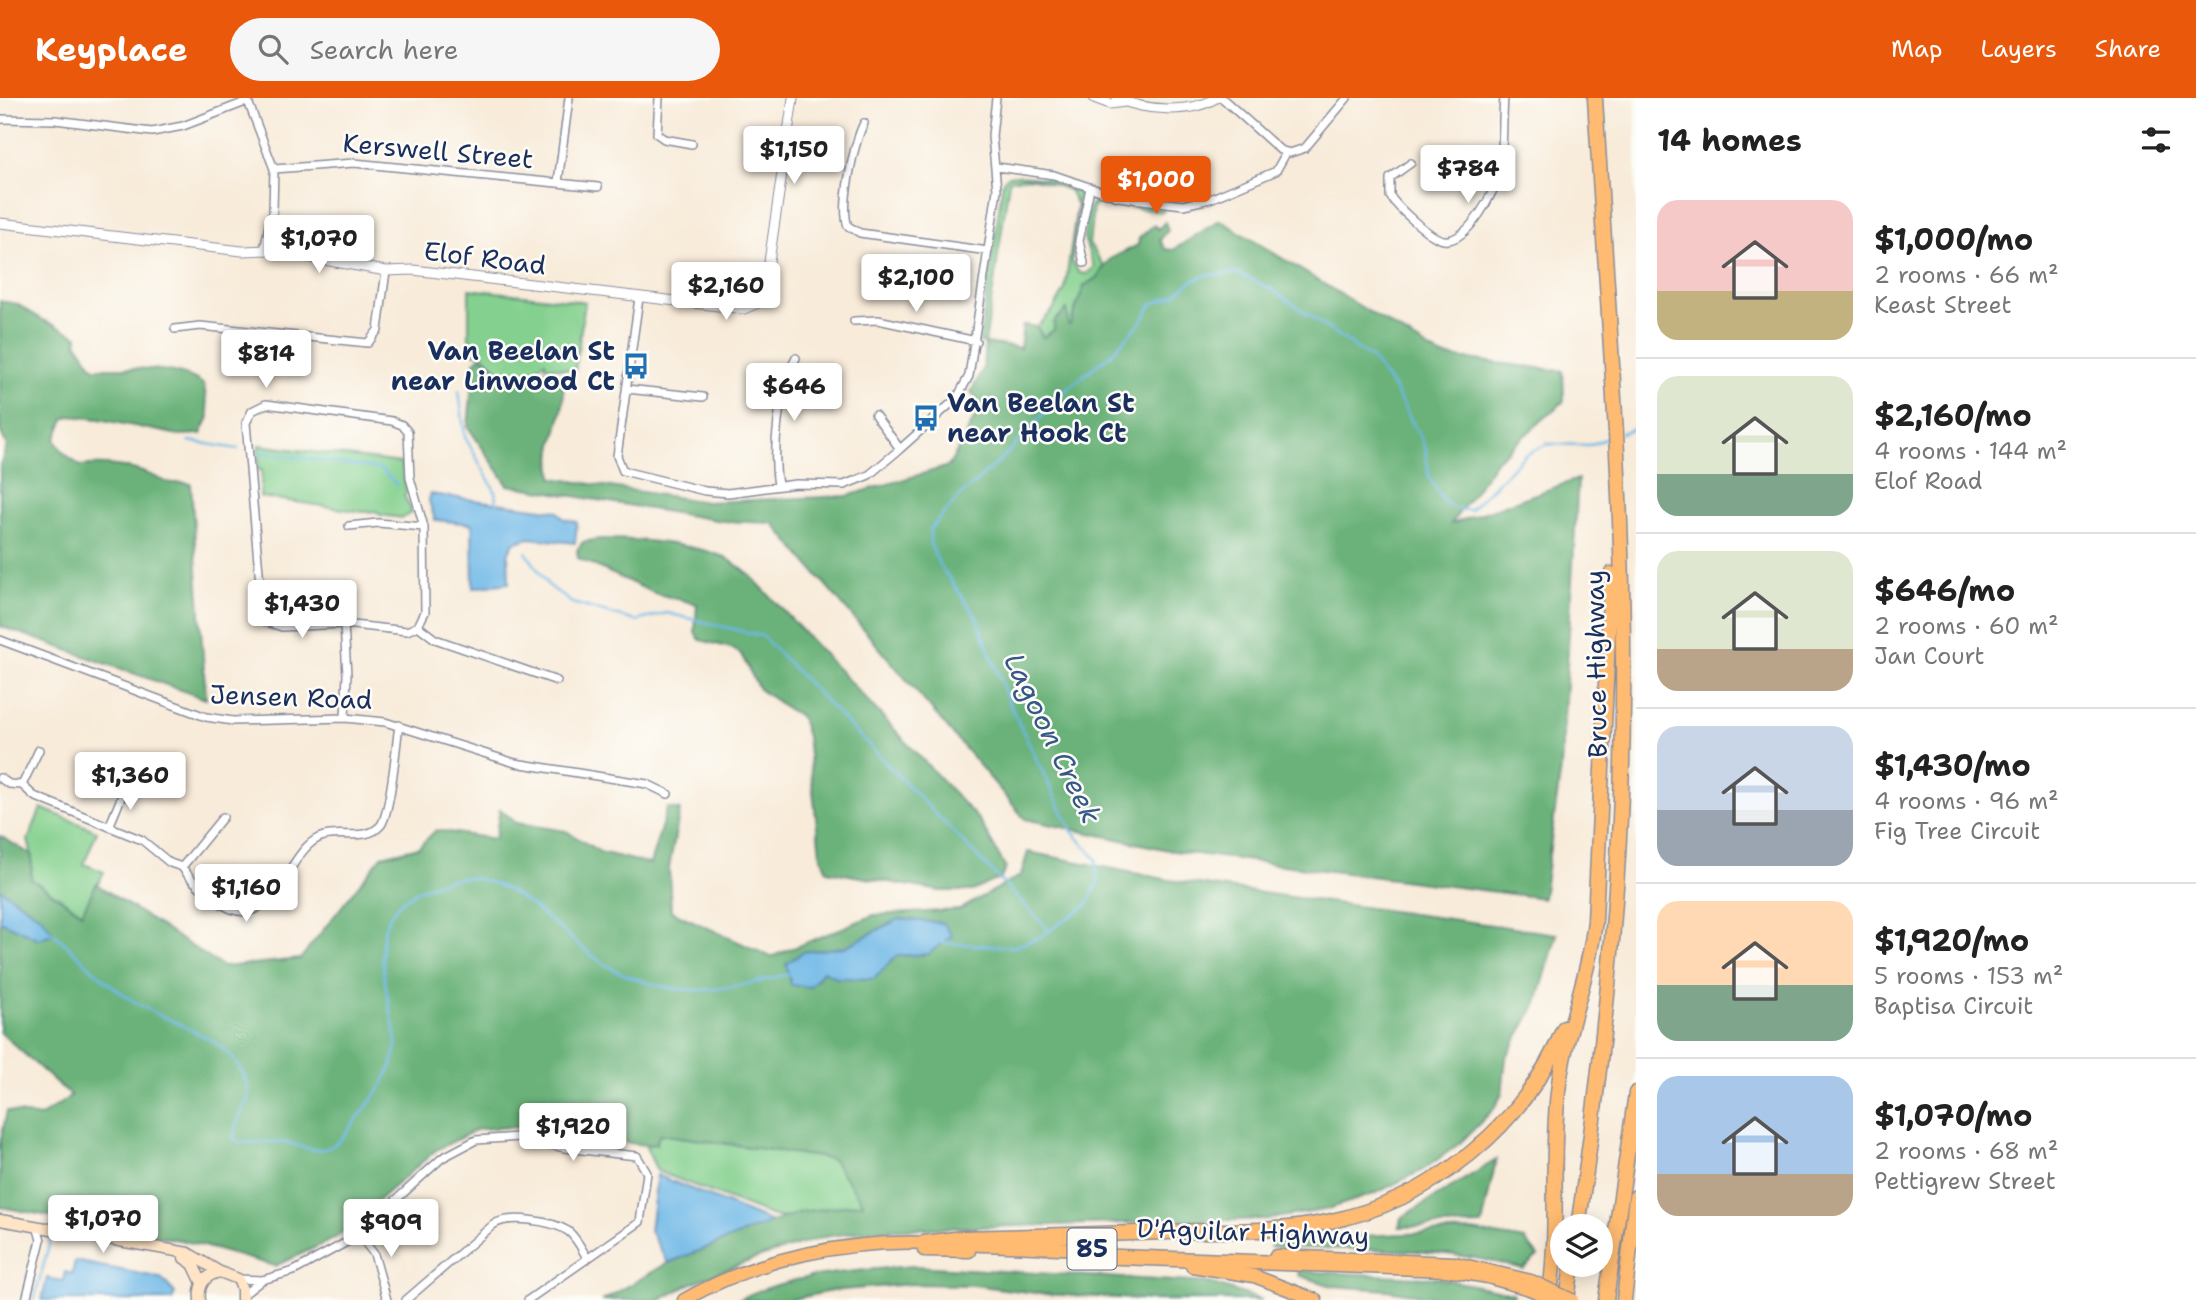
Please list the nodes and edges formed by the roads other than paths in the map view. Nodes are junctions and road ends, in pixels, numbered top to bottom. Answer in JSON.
{"nodes":[{"id":1,"x":569,"y":98,"type":"edge"},
{"id":2,"x":659,"y":98,"type":"edge"},
{"id":3,"x":793,"y":98,"type":"edge"},
{"id":4,"x":996,"y":98,"type":"edge"},
{"id":5,"x":1096,"y":98,"type":"edge"},
{"id":6,"x":1216,"y":98,"type":"edge"},
{"id":7,"x":1222,"y":98,"type":"edge"},
{"id":8,"x":1347,"y":98,"type":"edge"},
{"id":9,"x":1504,"y":98,"type":"edge"},
{"id":10,"x":1595,"y":98,"type":"edge"},
{"id":11,"x":247,"y":99,"type":"edge"},
{"id":12,"x":1121,"y":100,"type":"edge"},
{"id":13,"x":0,"y":119,"type":"edge"},
{"id":14,"x":864,"y":123,"type":"dead end"},
{"id":15,"x":692,"y":144,"type":"dead end"},
{"id":16,"x":1286,"y":153,"type":"junction"},
{"id":17,"x":1411,"y":163,"type":"dead end"},
{"id":18,"x":996,"y":167,"type":"junction"},
{"id":19,"x":274,"y":170,"type":"junction"},
{"id":20,"x":558,"y":182,"type":"junction"},
{"id":21,"x":598,"y":187,"type":"dead end"},
{"id":22,"x":1090,"y":188,"type":"junction"},
{"id":23,"x":0,"y":223,"type":"edge"},
{"id":24,"x":268,"y":251,"type":"junction"},
{"id":25,"x":988,"y":251,"type":"junction"},
{"id":26,"x":1084,"y":263,"type":"dead end"},
{"id":27,"x":386,"y":271,"type":"junction"},
{"id":28,"x":639,"y":298,"type":"junction"},
{"id":29,"x":854,"y":321,"type":"dead end"},
{"id":30,"x":175,"y":329,"type":"dead end"},
{"id":31,"x":976,"y":341,"type":"junction"},
{"id":32,"x":796,"y":358,"type":"dead end"},
{"id":33,"x":627,"y":389,"type":"junction"},
{"id":34,"x":703,"y":397,"type":"dead end"},
{"id":35,"x":875,"y":415,"type":"dead end"},
{"id":36,"x":900,"y":449,"type":"junction"},
{"id":37,"x":1616,"y":468,"type":"junction"},
{"id":38,"x":778,"y":486,"type":"junction"},
{"id":39,"x":349,"y":526,"type":"dead end"},
{"id":40,"x":424,"y":527,"type":"junction"},
{"id":41,"x":344,"y":624,"type":"junction"},
{"id":42,"x":418,"y":626,"type":"junction"},
{"id":43,"x":0,"y":640,"type":"edge"},
{"id":44,"x":557,"y":681,"type":"dead end"},
{"id":45,"x":345,"y":718,"type":"junction"},
{"id":46,"x":399,"y":725,"type":"junction"},
{"id":47,"x":39,"y":750,"type":"dead end"},
{"id":48,"x":0,"y":778,"type":"edge"},
{"id":49,"x":22,"y":785,"type":"junction"},
{"id":50,"x":126,"y":786,"type":"dead end"},
{"id":51,"x":668,"y":794,"type":"dead end"},
{"id":52,"x":223,"y":817,"type":"dead end"},
{"id":53,"x":109,"y":827,"type":"junction"},
{"id":54,"x":182,"y":867,"type":"junction"},
{"id":55,"x":1580,"y":996,"type":"junction"},
{"id":56,"x":1636,"y":1093,"type":"edge"},
{"id":57,"x":1636,"y":1196,"type":"edge"},
{"id":58,"x":1580,"y":1214,"type":"edge"},
{"id":59,"x":0,"y":1220,"type":"edge"},
{"id":60,"x":37,"y":1226,"type":"junction"},
{"id":61,"x":359,"y":1235,"type":"junction"},
{"id":62,"x":923,"y":1242,"type":"junction"},
{"id":63,"x":176,"y":1252,"type":"junction"},
{"id":64,"x":1093,"y":1256,"type":"junction"},
{"id":65,"x":587,"y":1258,"type":"junction"},
{"id":66,"x":220,"y":1272,"type":"junction"},
{"id":67,"x":1571,"y":1277,"type":"edge"},
{"id":68,"x":238,"y":1279,"type":"junction"},
{"id":69,"x":261,"y":1280,"type":"junction"},
{"id":70,"x":202,"y":1283,"type":"junction"},
{"id":71,"x":1531,"y":1285,"type":"junction"},
{"id":72,"x":242,"y":1298,"type":"edge"},
{"id":73,"x":198,"y":1299,"type":"edge"},
{"id":74,"x":26,"y":1300,"type":"edge"},
{"id":75,"x":387,"y":1300,"type":"edge"},
{"id":76,"x":405,"y":1300,"type":"edge"},
{"id":77,"x":528,"y":1300,"type":"edge"},
{"id":78,"x":684,"y":1300,"type":"edge"},
{"id":79,"x":698,"y":1300,"type":"edge"},
{"id":80,"x":1316,"y":1300,"type":"edge"},
{"id":81,"x":1549,"y":1300,"type":"edge"},
{"id":82,"x":1556,"y":1300,"type":"edge"},
{"id":83,"x":1569,"y":1300,"type":"edge"},
{"id":84,"x":1606,"y":1300,"type":"edge"},
{"id":85,"x":1624,"y":1300,"type":"edge"}],
"edges":[{"from":1,"to":20,"type":"street"},
{"from":2,"to":15,"type":"street"},
{"from":3,"to":28,"type":"street","name":"Elof Road"},
{"from":4,"to":18,"type":"street"},
{"from":5,"to":12,"type":"street"},
{"from":6,"to":12,"type":"street"},
{"from":7,"to":16,"type":"street"},
{"from":8,"to":16,"type":"street"},
{"from":9,"to":17,"type":"street"},
{"from":10,"to":37,"type":"highway","name":"Bruce Highway"},
{"from":11,"to":13,"type":"street"},
{"from":11,"to":19,"type":"street"},
{"from":14,"to":25,"type":"street"},
{"from":16,"to":22,"type":"street"},
{"from":18,"to":22,"type":"street"},
{"from":18,"to":25,"type":"street"},
{"from":19,"to":20,"type":"street","name":"Kerswell Street"},
{"from":19,"to":24,"type":"street"},
{"from":20,"to":21,"type":"street","name":"Kerswell Street"},
{"from":22,"to":26,"type":"street"},
{"from":23,"to":24,"type":"street","name":"Elof Road"},
{"from":24,"to":27,"type":"street","name":"Elof Road"},
{"from":25,"to":31,"type":"street"},
{"from":27,"to":28,"type":"street","name":"Elof Road"},
{"from":27,"to":30,"type":"street"},
{"from":28,"to":33,"type":"street"},
{"from":29,"to":31,"type":"street"},
{"from":31,"to":36,"type":"street"},
{"from":32,"to":38,"type":"street"},
{"from":33,"to":34,"type":"street"},
{"from":33,"to":38,"type":"street"},
{"from":35,"to":36,"type":"street"},
{"from":36,"to":38,"type":"street"},
{"from":37,"to":55,"type":"highway"},
{"from":37,"to":58,"type":"highway","name":"Bruce Highway"},
{"from":39,"to":40,"type":"street"},
{"from":40,"to":41,"type":"street"},
{"from":40,"to":42,"type":"street"},
{"from":41,"to":42,"type":"street"},
{"from":41,"to":45,"type":"street"},
{"from":42,"to":44,"type":"street"},
{"from":43,"to":45,"type":"street","name":"Jensen Road"},
{"from":45,"to":46,"type":"street","name":"Jensen Road"},
{"from":46,"to":51,"type":"street","name":"Jensen Road"},
{"from":46,"to":54,"type":"street"},
{"from":47,"to":49,"type":"street"},
{"from":48,"to":49,"type":"street"},
{"from":49,"to":53,"type":"street"},
{"from":50,"to":53,"type":"street"},
{"from":52,"to":54,"type":"street"},
{"from":53,"to":54,"type":"street"},
{"from":55,"to":62,"type":"highway"},
{"from":55,"to":81,"type":"highway"},
{"from":56,"to":84,"type":"highway"},
{"from":57,"to":85,"type":"highway"},
{"from":59,"to":60,"type":"main road"},
{"from":60,"to":63,"type":"main road"},
{"from":60,"to":74,"type":"street"},
{"from":61,"to":65,"type":"street"},
{"from":61,"to":69,"type":"street"},
{"from":61,"to":75,"type":"street"},
{"from":62,"to":71,"type":"highway","name":"D'Aguilar Highway","number":"85"},
{"from":62,"to":78,"type":"highway","name":"D'Aguilar Highway","number":"85"},
{"from":63,"to":66,"type":"main road"},
{"from":63,"to":70,"type":"main road"},
{"from":64,"to":71,"type":"highway"},
{"from":64,"to":79,"type":"highway","name":"D'Aguilar Highway","number":"85"},
{"from":64,"to":80,"type":"highway","name":"D'Aguilar Highway","number":"85"},
{"from":65,"to":76,"type":"street"},
{"from":65,"to":77,"type":"street"},
{"from":66,"to":68,"type":"main road"},
{"from":66,"to":70,"type":"main road"},
{"from":67,"to":83,"type":"highway"},
{"from":68,"to":69,"type":"street"},
{"from":68,"to":72,"type":"main road"},
{"from":69,"to":72,"type":"street"},
{"from":70,"to":73,"type":"main road"},
{"from":71,"to":82,"type":"highway","bridge":true},
{"from":71,"to":83,"type":"highway","name":"D'Aguilar Highway","number":"85","bridge":true}]}
